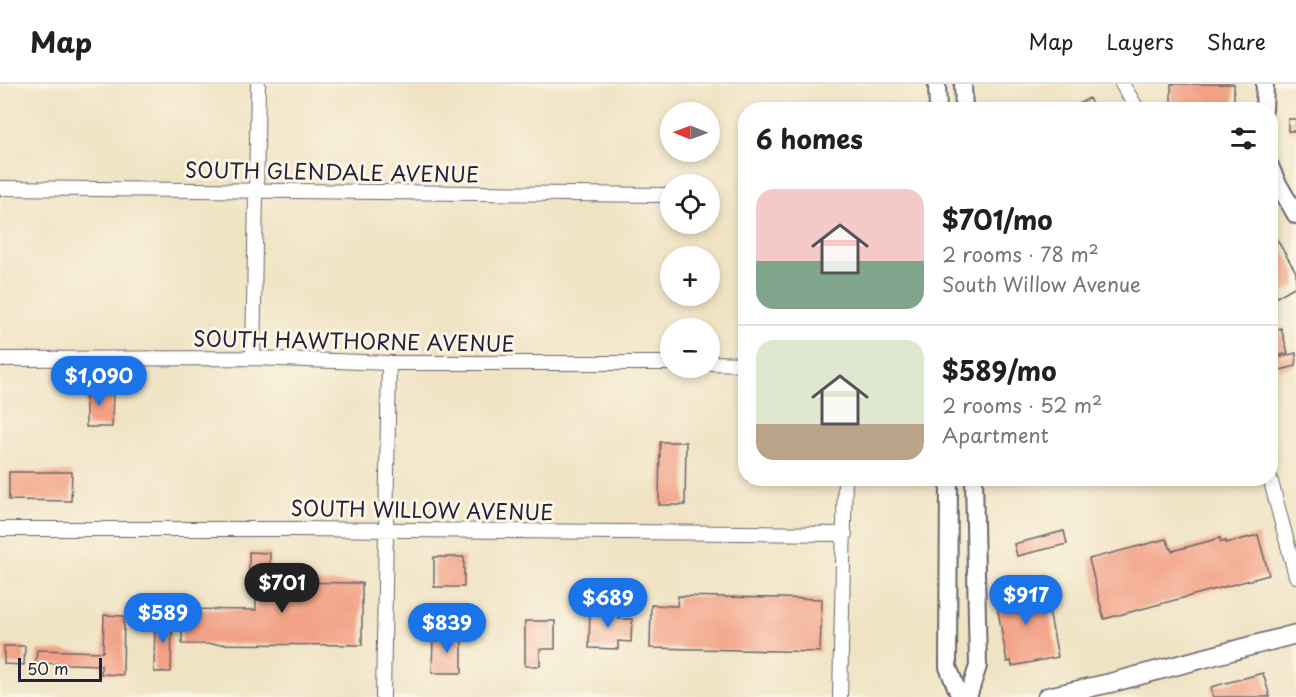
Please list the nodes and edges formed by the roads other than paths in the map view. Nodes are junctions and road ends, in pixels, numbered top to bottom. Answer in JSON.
{"nodes":[{"id":1,"x":258,"y":84,"type":"edge"},
{"id":2,"x":937,"y":84,"type":"edge"},
{"id":3,"x":963,"y":84,"type":"edge"},
{"id":4,"x":1122,"y":84,"type":"edge"},
{"id":5,"x":1265,"y":84,"type":"edge"},
{"id":6,"x":938,"y":102,"type":"edge"},
{"id":7,"x":964,"y":102,"type":"edge"},
{"id":8,"x":1133,"y":102,"type":"edge"},
{"id":9,"x":1264,"y":102,"type":"edge"},
{"id":10,"x":1278,"y":183,"type":"edge"},
{"id":11,"x":0,"y":188,"type":"edge"},
{"id":12,"x":255,"y":191,"type":"junction"},
{"id":13,"x":660,"y":195,"type":"edge"},
{"id":14,"x":1296,"y":215,"type":"edge"},
{"id":15,"x":0,"y":358,"type":"edge"},
{"id":16,"x":253,"y":358,"type":"junction"},
{"id":17,"x":389,"y":363,"type":"junction"},
{"id":18,"x":660,"y":363,"type":"edge"},
{"id":19,"x":720,"y":363,"type":"edge"},
{"id":20,"x":738,"y":364,"type":"edge"},
{"id":21,"x":845,"y":486,"type":"edge"},
{"id":22,"x":949,"y":486,"type":"edge"},
{"id":23,"x":974,"y":486,"type":"edge"},
{"id":24,"x":1272,"y":486,"type":"edge"},
{"id":25,"x":0,"y":529,"type":"edge"},
{"id":26,"x":386,"y":530,"type":"junction"},
{"id":27,"x":844,"y":534,"type":"junction"},
{"id":28,"x":1296,"y":576,"type":"edge"},
{"id":29,"x":1296,"y":634,"type":"edge"},
{"id":30,"x":383,"y":697,"type":"edge"},
{"id":31,"x":840,"y":697,"type":"edge"},
{"id":32,"x":960,"y":697,"type":"edge"},
{"id":33,"x":968,"y":697,"type":"edge"},
{"id":34,"x":1047,"y":697,"type":"edge"}],
"edges":[{"from":1,"to":12,"type":"street"},
{"from":2,"to":6,"type":"street"},
{"from":3,"to":7,"type":"street"},
{"from":4,"to":8,"type":"street"},
{"from":5,"to":9,"type":"street"},
{"from":10,"to":14,"type":"street"},
{"from":11,"to":12,"type":"street","name":"SOUTH GLENDALE AVENUE"},
{"from":12,"to":13,"type":"street","name":"SOUTH GLENDALE AVENUE"},
{"from":12,"to":16,"type":"street"},
{"from":15,"to":16,"type":"street","name":"SOUTH HAWTHORNE AVENUE"},
{"from":16,"to":17,"type":"street","name":"SOUTH HAWTHORNE AVENUE"},
{"from":17,"to":18,"type":"street","name":"SOUTH HAWTHORNE AVENUE"},
{"from":17,"to":26,"type":"street"},
{"from":19,"to":20,"type":"street"},
{"from":21,"to":27,"type":"street"},
{"from":22,"to":32,"type":"street"},
{"from":23,"to":33,"type":"street"},
{"from":24,"to":28,"type":"street"},
{"from":25,"to":26,"type":"street","name":"SOUTH WILLOW AVENUE"},
{"from":26,"to":27,"type":"street","name":"SOUTH WILLOW AVENUE"},
{"from":26,"to":30,"type":"street"},
{"from":27,"to":31,"type":"street"},
{"from":29,"to":34,"type":"main road"}]}
